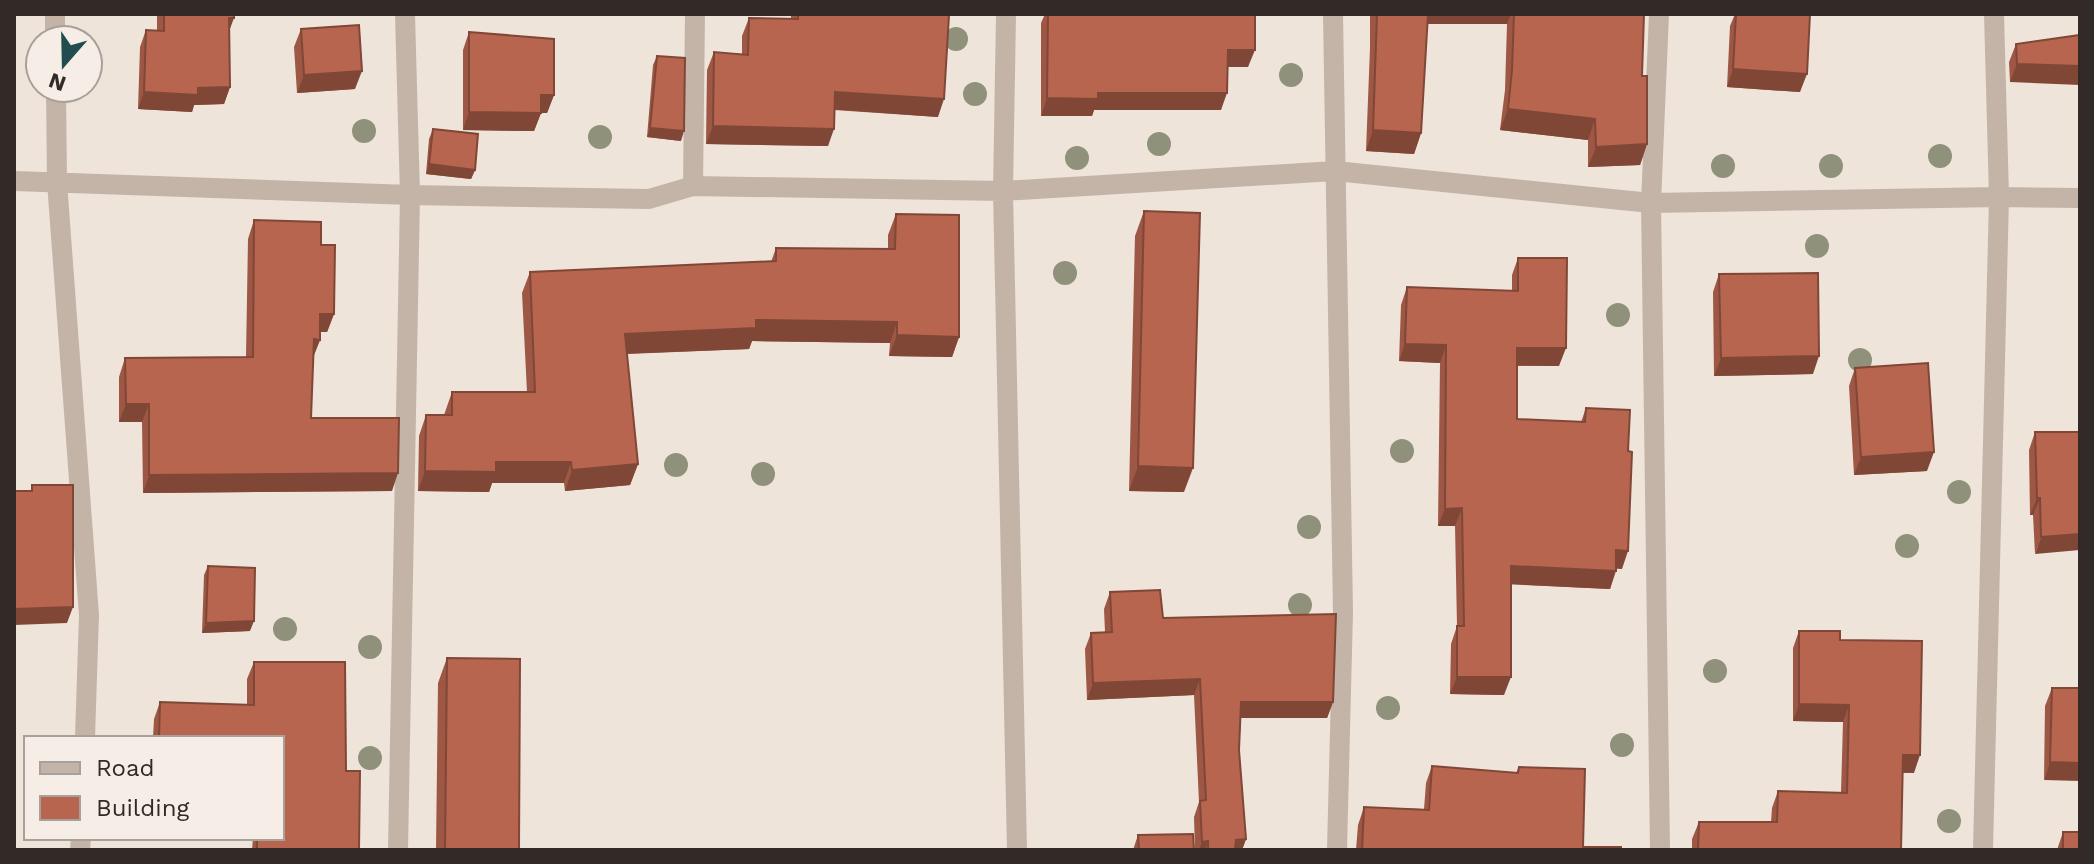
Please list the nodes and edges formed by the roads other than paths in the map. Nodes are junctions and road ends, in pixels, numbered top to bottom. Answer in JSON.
{"nodes":[{"id":1,"x":405,"y":14,"type":"edge"},
{"id":2,"x":695,"y":14,"type":"edge"},
{"id":3,"x":1006,"y":14,"type":"edge"},
{"id":4,"x":1333,"y":14,"type":"edge"},
{"id":5,"x":1659,"y":14,"type":"edge"},
{"id":6,"x":1994,"y":14,"type":"edge"},
{"id":7,"x":56,"y":104,"type":"edge"},
{"id":8,"x":1335,"y":171,"type":"junction"},
{"id":9,"x":14,"y":181,"type":"edge"},
{"id":10,"x":57,"y":182,"type":"junction"},
{"id":11,"x":693,"y":186,"type":"junction"},
{"id":12,"x":1003,"y":191,"type":"junction"},
{"id":13,"x":410,"y":195,"type":"junction"},
{"id":14,"x":1999,"y":197,"type":"junction"},
{"id":15,"x":2080,"y":198,"type":"edge"},
{"id":16,"x":1651,"y":203,"type":"junction"},
{"id":17,"x":85,"y":736,"type":"edge"},
{"id":18,"x":398,"y":850,"type":"edge"},
{"id":19,"x":1017,"y":850,"type":"edge"},
{"id":20,"x":1337,"y":850,"type":"edge"},
{"id":21,"x":1660,"y":850,"type":"edge"},
{"id":22,"x":1983,"y":850,"type":"edge"}],
"edges":[{"from":1,"to":13,"type":"street"},
{"from":2,"to":11,"type":"street"},
{"from":3,"to":12,"type":"street"},
{"from":4,"to":8,"type":"street"},
{"from":5,"to":16,"type":"street"},
{"from":6,"to":14,"type":"street"},
{"from":7,"to":10,"type":"street"},
{"from":8,"to":12,"type":"street"},
{"from":8,"to":16,"type":"street"},
{"from":8,"to":20,"type":"street"},
{"from":9,"to":10,"type":"street"},
{"from":10,"to":13,"type":"street"},
{"from":10,"to":17,"type":"street"},
{"from":11,"to":12,"type":"street"},
{"from":11,"to":13,"type":"street"},
{"from":12,"to":19,"type":"street"},
{"from":13,"to":18,"type":"street"},
{"from":14,"to":15,"type":"street"},
{"from":14,"to":16,"type":"street"},
{"from":14,"to":22,"type":"street"},
{"from":16,"to":21,"type":"street"}]}
